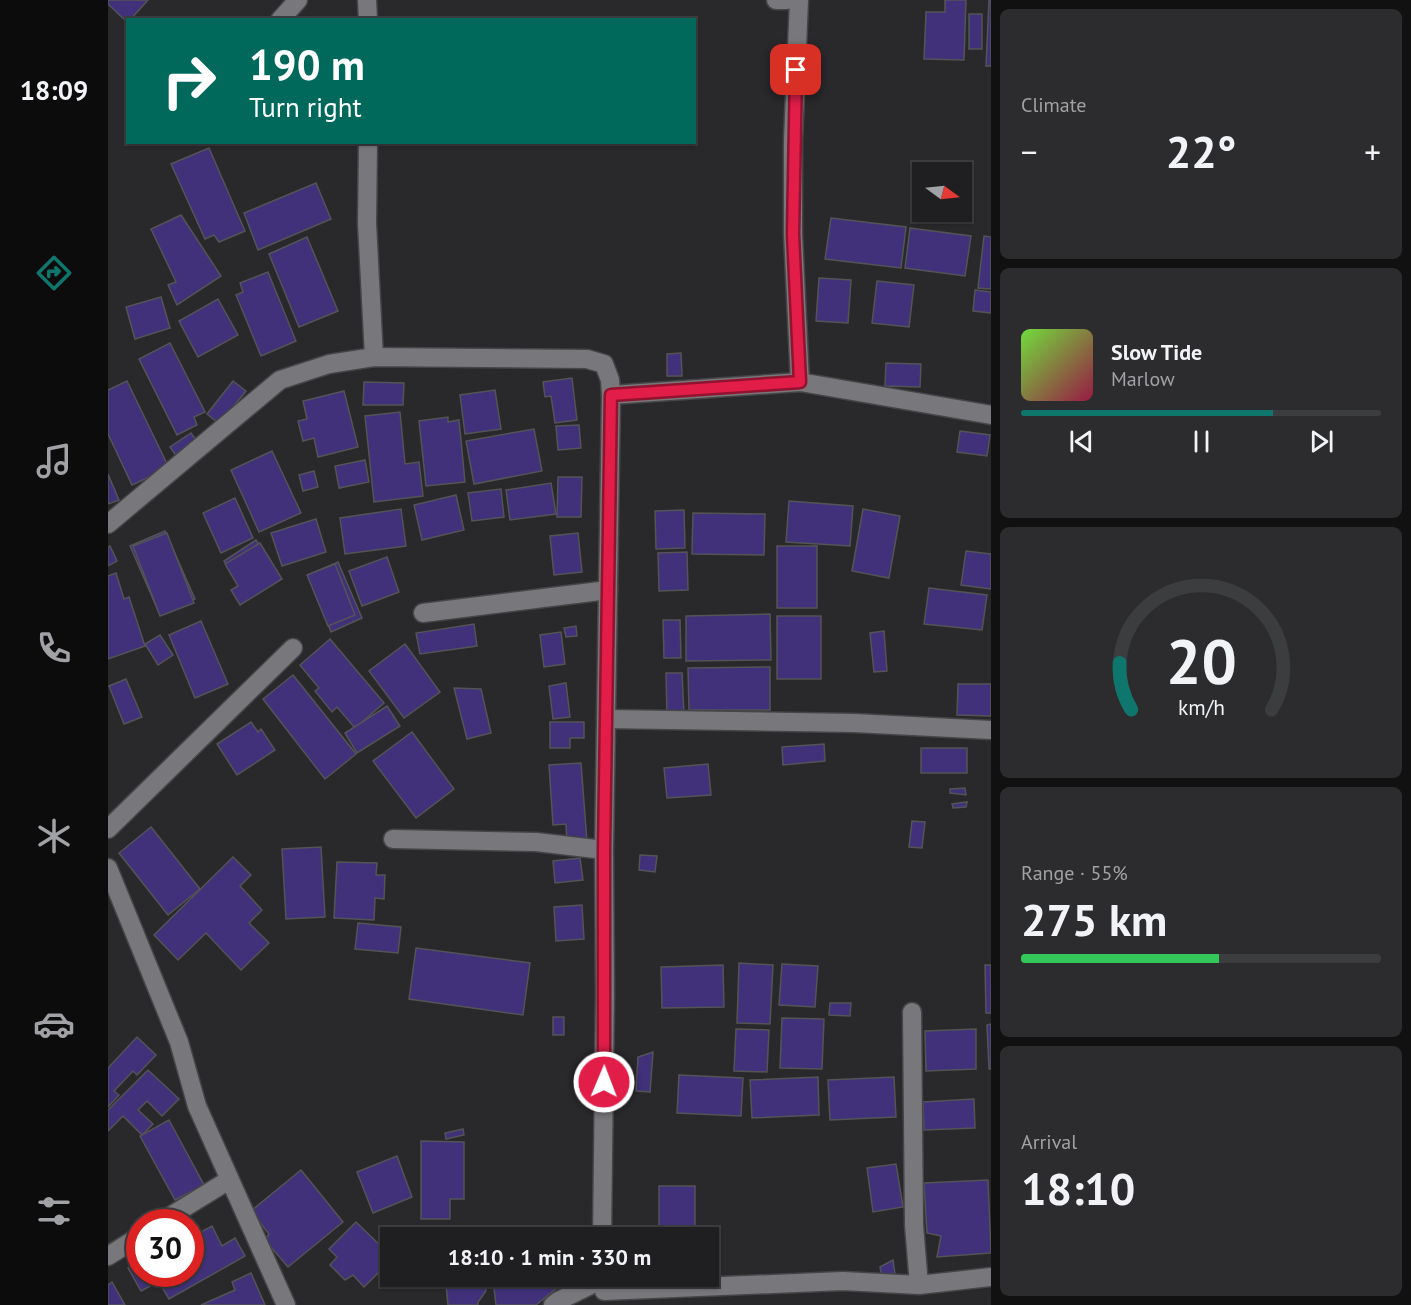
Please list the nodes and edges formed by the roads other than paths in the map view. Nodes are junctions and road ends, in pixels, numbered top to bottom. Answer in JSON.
{"nodes":[{"id":1,"x":298,"y":0,"type":"edge"},
{"id":2,"x":367,"y":0,"type":"edge"},
{"id":3,"x":776,"y":0,"type":"edge"},
{"id":4,"x":787,"y":0,"type":"edge"},
{"id":5,"x":799,"y":0,"type":"edge"},
{"id":6,"x":282,"y":18,"type":"edge"},
{"id":7,"x":368,"y":18,"type":"edge"},
{"id":8,"x":368,"y":144,"type":"edge"},
{"id":9,"x":374,"y":357,"type":"junction"},
{"id":10,"x":800,"y":382,"type":"junction"},
{"id":11,"x":611,"y":395,"type":"junction"},
{"id":12,"x":991,"y":415,"type":"edge"},
{"id":13,"x":108,"y":524,"type":"edge"},
{"id":14,"x":608,"y":590,"type":"junction"},
{"id":15,"x":423,"y":613,"type":"dead end"},
{"id":16,"x":293,"y":648,"type":"dead end"},
{"id":17,"x":606,"y":719,"type":"junction"},
{"id":18,"x":991,"y":730,"type":"edge"},
{"id":19,"x":108,"y":829,"type":"edge"},
{"id":20,"x":393,"y":839,"type":"dead end"},
{"id":21,"x":604,"y":850,"type":"junction"},
{"id":22,"x":108,"y":868,"type":"edge"},
{"id":23,"x":912,"y":1012,"type":"dead end"},
{"id":24,"x":229,"y":1180,"type":"junction"},
{"id":25,"x":182,"y":1209,"type":"edge"},
{"id":26,"x":602,"y":1227,"type":"edge"},
{"id":27,"x":126,"y":1245,"type":"edge"},
{"id":28,"x":108,"y":1256,"type":"edge"},
{"id":29,"x":991,"y":1277,"type":"edge"},
{"id":30,"x":919,"y":1285,"type":"junction"},
{"id":31,"x":603,"y":1288,"type":"edge"},
{"id":32,"x":285,"y":1305,"type":"edge"},
{"id":33,"x":553,"y":1305,"type":"edge"}],
"edges":[{"from":1,"to":6,"type":"street"},
{"from":2,"to":7,"type":"street"},
{"from":3,"to":4,"type":"street"},
{"from":5,"to":10,"type":"street"},
{"from":8,"to":9,"type":"street"},
{"from":9,"to":11,"type":"street"},
{"from":9,"to":13,"type":"street"},
{"from":10,"to":11,"type":"street"},
{"from":10,"to":12,"type":"street"},
{"from":11,"to":14,"type":"street"},
{"from":14,"to":15,"type":"street"},
{"from":14,"to":17,"type":"street"},
{"from":16,"to":19,"type":"street"},
{"from":17,"to":18,"type":"street"},
{"from":17,"to":21,"type":"street"},
{"from":20,"to":21,"type":"street"},
{"from":21,"to":26,"type":"street"},
{"from":22,"to":24,"type":"street"},
{"from":23,"to":30,"type":"street"},
{"from":24,"to":25,"type":"street"},
{"from":24,"to":32,"type":"street"},
{"from":27,"to":28,"type":"street"},
{"from":29,"to":30,"type":"street"},
{"from":30,"to":31,"type":"street"},
{"from":31,"to":33,"type":"street"}]}
